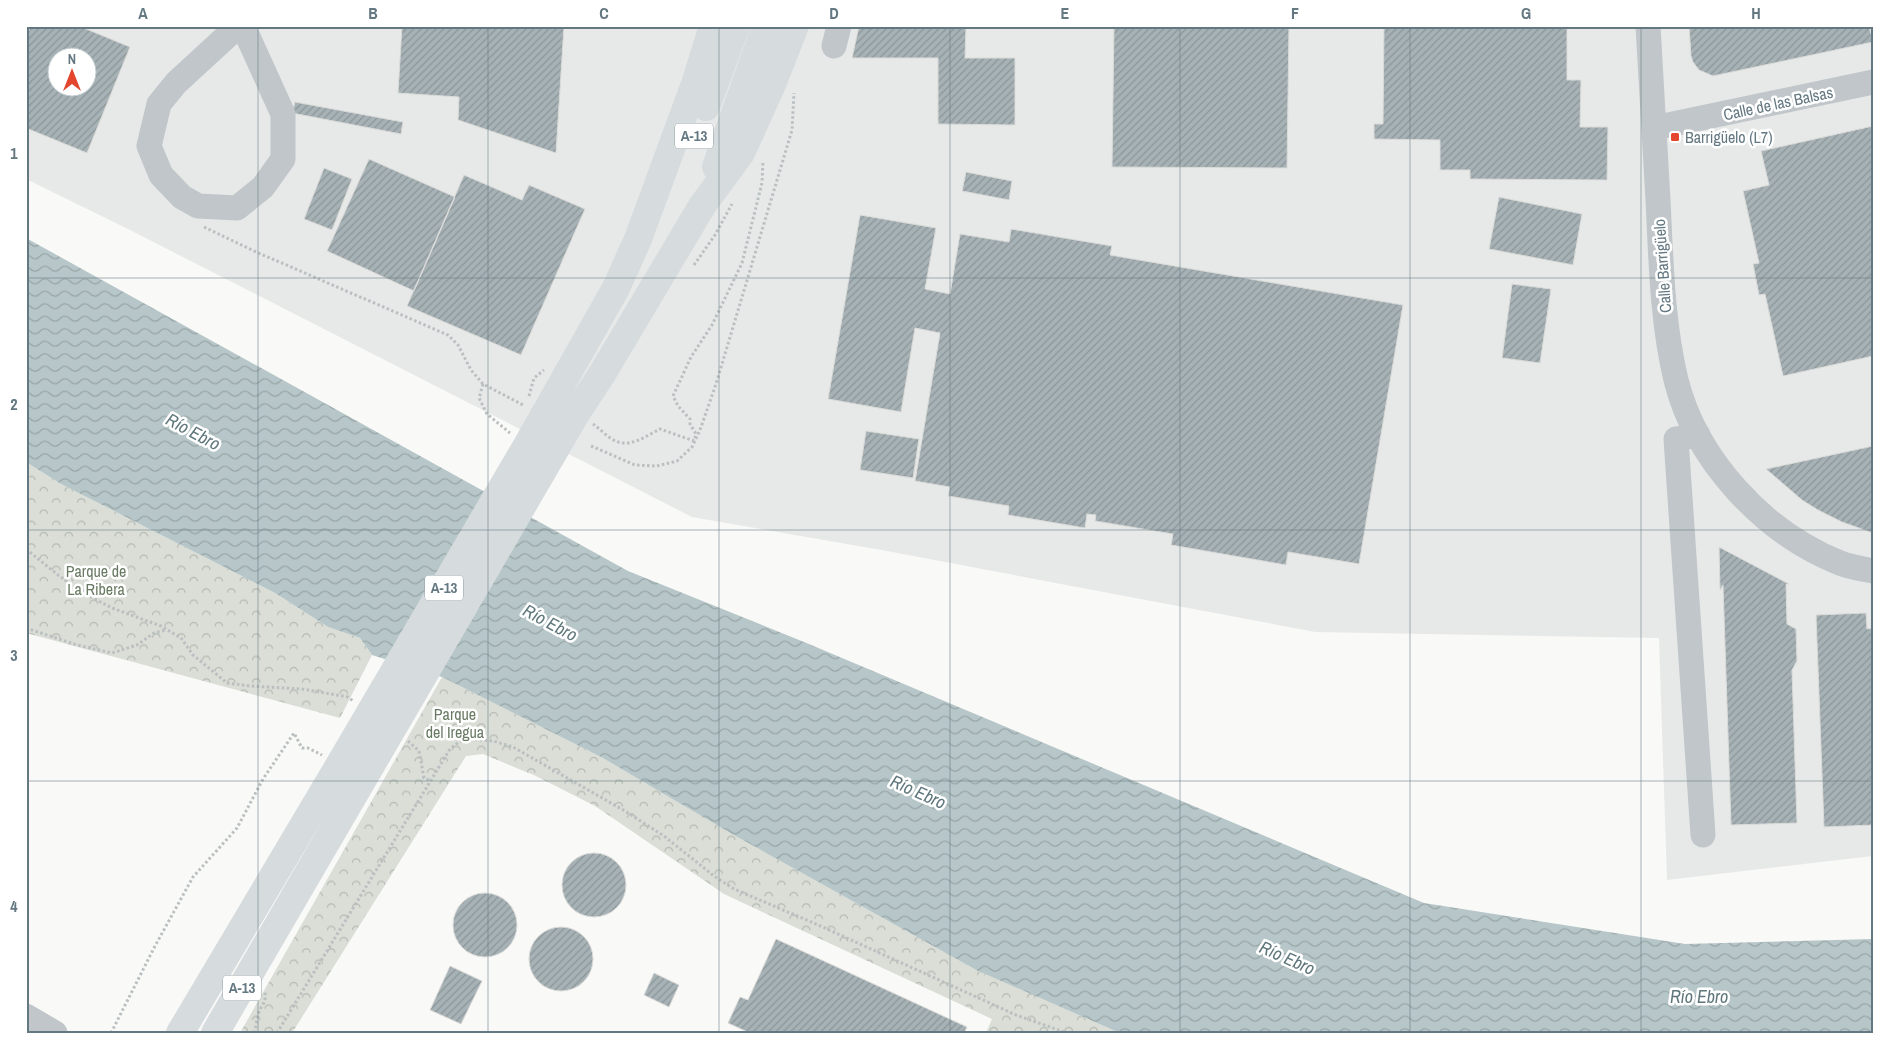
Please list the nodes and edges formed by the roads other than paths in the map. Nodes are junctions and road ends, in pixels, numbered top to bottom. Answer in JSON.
{"nodes":[{"id":1,"x":238,"y":26,"type":"edge"},
{"id":2,"x":244,"y":26,"type":"edge"},
{"id":3,"x":713,"y":26,"type":"edge"},
{"id":4,"x":736,"y":26,"type":"edge"},
{"id":5,"x":766,"y":26,"type":"edge"},
{"id":6,"x":795,"y":26,"type":"edge"},
{"id":7,"x":1648,"y":26,"type":"edge"},
{"id":8,"x":1873,"y":82,"type":"edge"},
{"id":9,"x":1654,"y":128,"type":"junction"},
{"id":10,"x":702,"y":206,"type":"junction"},
{"id":11,"x":638,"y":239,"type":"junction"},
{"id":12,"x":1698,"y":435,"type":"junction"},
{"id":13,"x":1873,"y":571,"type":"edge"},
{"id":14,"x":1703,"y":835,"type":"dead end"},
{"id":15,"x":26,"y":1016,"type":"edge"},
{"id":16,"x":55,"y":1033,"type":"edge"},
{"id":17,"x":180,"y":1033,"type":"edge"},
{"id":18,"x":215,"y":1033,"type":"edge"}],
"edges":[{"from":1,"to":2,"type":"street"},
{"from":3,"to":11,"type":"highway"},
{"from":4,"to":11,"type":"highway","number":"A-13"},
{"from":5,"to":10,"type":"highway","number":"A-13"},
{"from":6,"to":10,"type":"highway"},
{"from":7,"to":9,"type":"street","name":"Calle Barrigüelo"},
{"from":8,"to":9,"type":"street","name":"Calle de las Balsas"},
{"from":9,"to":12,"type":"street","name":"Calle Barrigüelo"},
{"from":10,"to":18,"type":"highway","number":"A-13"},
{"from":11,"to":17,"type":"highway","number":"A-13"},
{"from":12,"to":13,"type":"street","name":"Calle Barrigüelo"},
{"from":12,"to":14,"type":"street"},
{"from":15,"to":16,"type":"street"}]}
